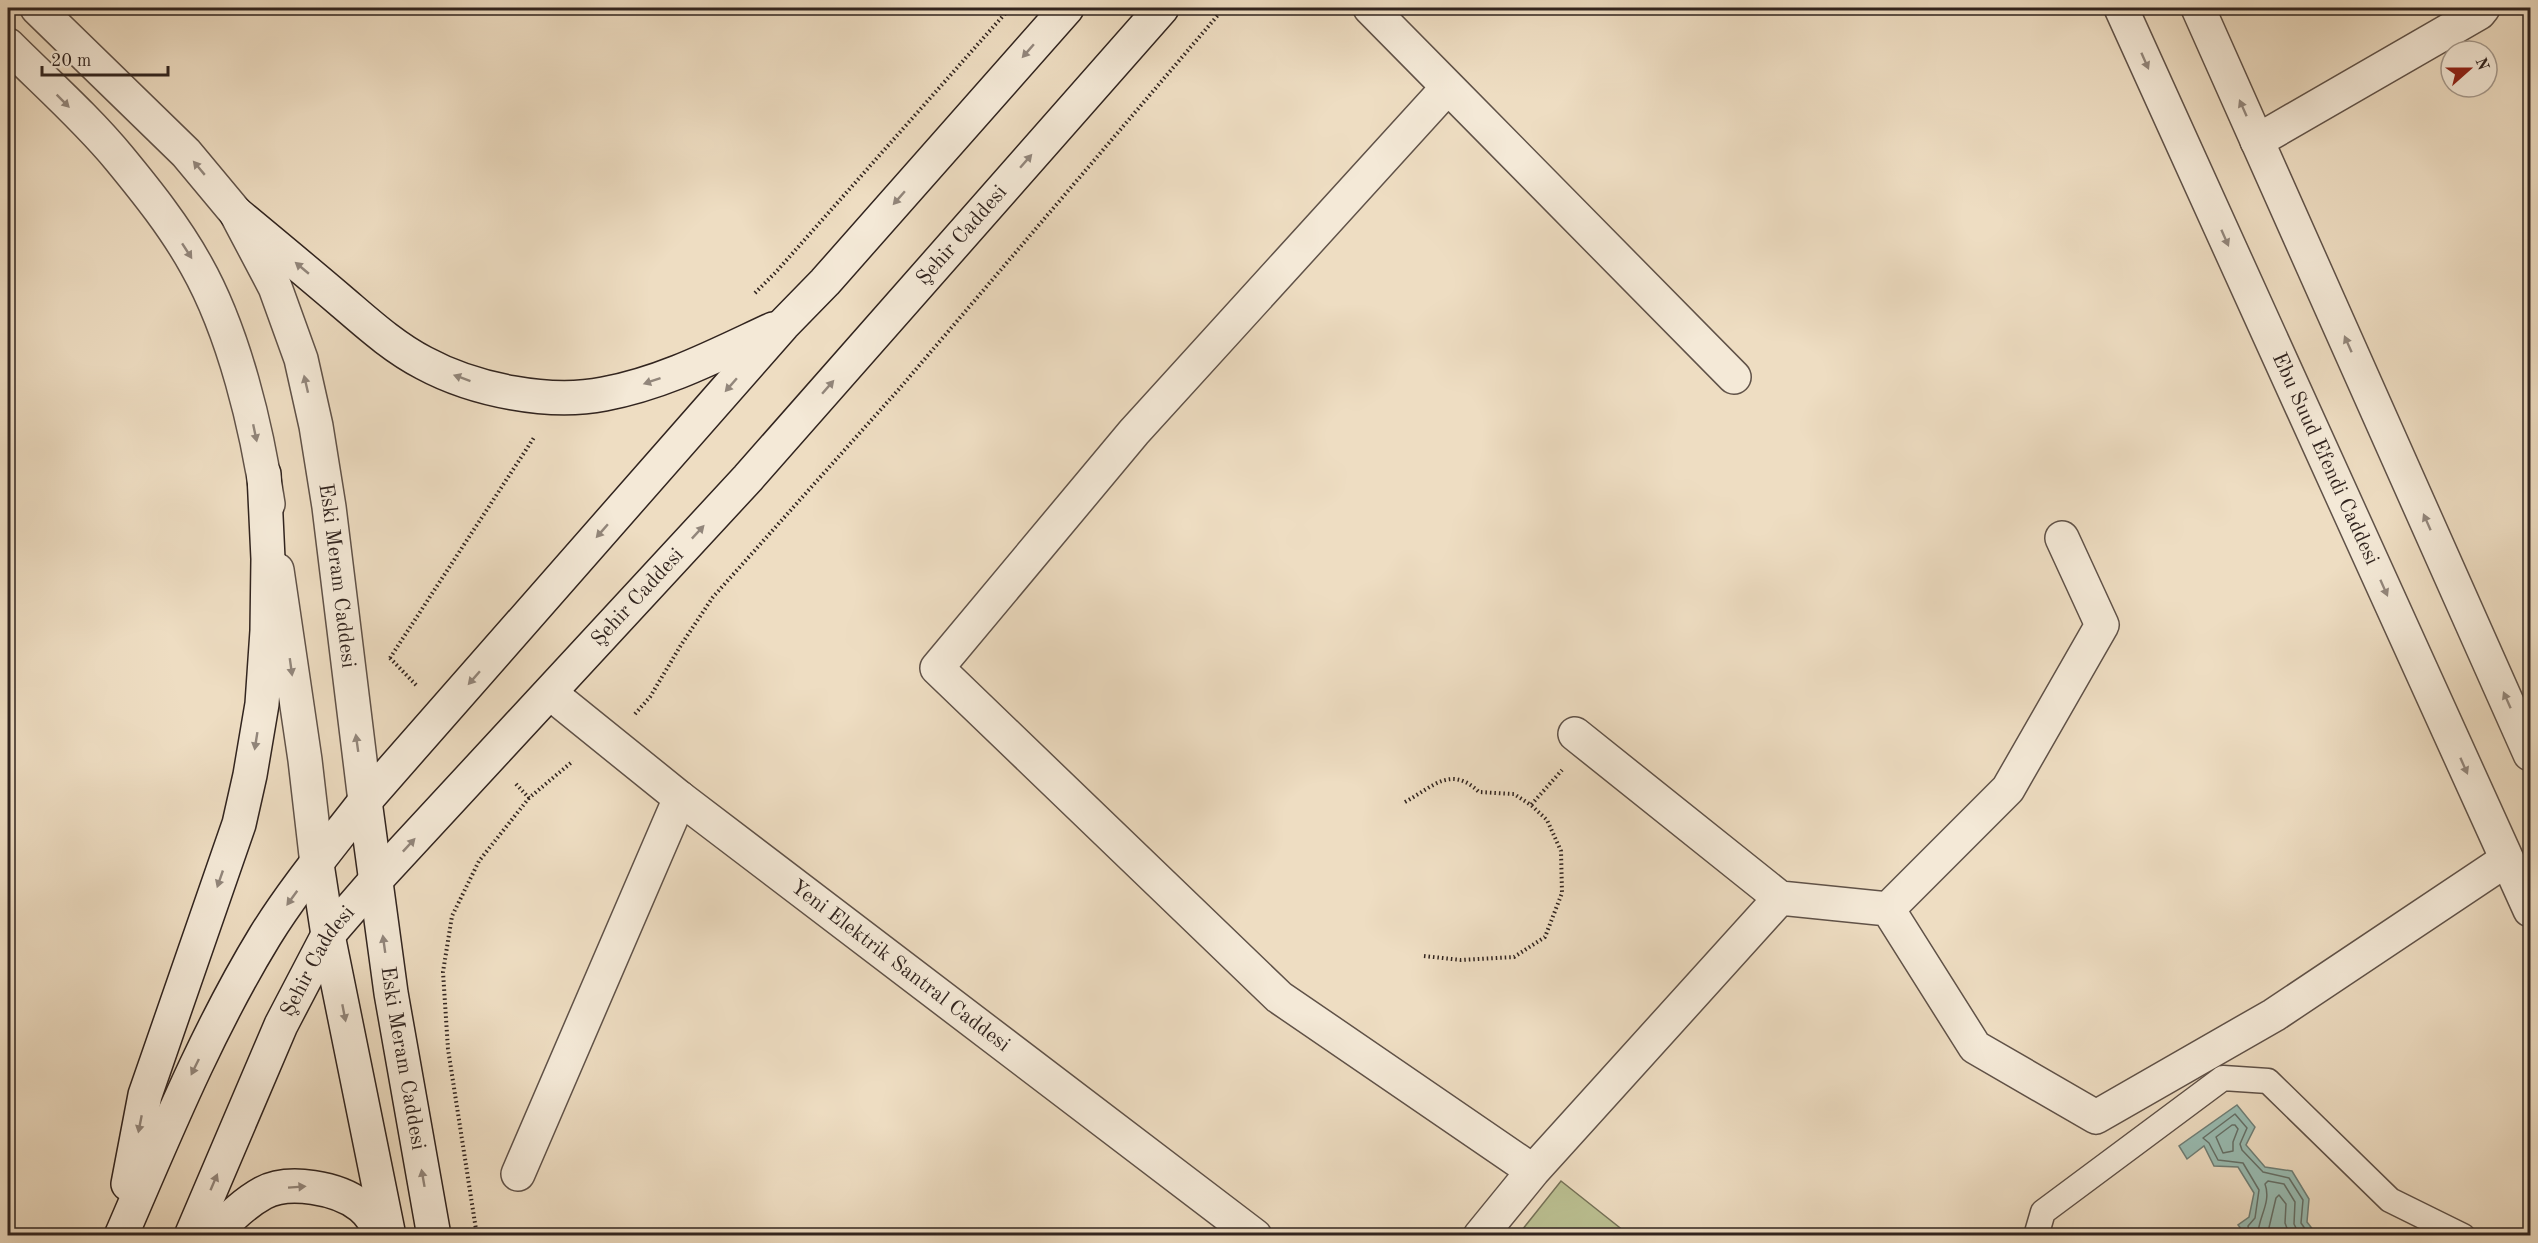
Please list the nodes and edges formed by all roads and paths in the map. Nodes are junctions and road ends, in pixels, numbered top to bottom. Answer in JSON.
{"nodes":[{"id":1,"x":37,"y":8,"type":"edge"},
{"id":2,"x":1067,"y":8,"type":"edge"},
{"id":3,"x":1162,"y":8,"type":"edge"},
{"id":4,"x":1370,"y":8,"type":"edge"},
{"id":5,"x":2121,"y":8,"type":"edge"},
{"id":6,"x":2198,"y":8,"type":"edge"},
{"id":7,"x":2482,"y":8,"type":"edge"},
{"id":8,"x":8,"y":45,"type":"edge"},
{"id":9,"x":1448,"y":87,"type":"junction"},
{"id":10,"x":2257,"y":141,"type":"junction"},
{"id":11,"x":236,"y":213,"type":"junction"},
{"id":12,"x":783,"y":325,"type":"junction"},
{"id":13,"x":1734,"y":377,"type":"dead end"},
{"id":14,"x":264,"y":474,"type":"junction"},
{"id":15,"x":2062,"y":538,"type":"dead end"},
{"id":16,"x":550,"y":693,"type":"junction"},
{"id":17,"x":1580,"y":738,"type":"joint"},
{"id":18,"x":2530,"y":754,"type":"edge"},
{"id":19,"x":529,"y":798,"type":"dead end"},
{"id":20,"x":680,"y":798,"type":"junction"},
{"id":21,"x":365,"y":801,"type":"junction"},
{"id":22,"x":1405,"y":802,"type":"dead end"},
{"id":23,"x":1531,"y":805,"type":"junction"},
{"id":24,"x":2506,"y":860,"type":"junction"},
{"id":25,"x":317,"y":864,"type":"junction"},
{"id":26,"x":374,"y":882,"type":"junction"},
{"id":27,"x":1780,"y":898,"type":"junction"},
{"id":28,"x":1888,"y":909,"type":"junction"},
{"id":29,"x":2530,"y":910,"type":"edge"},
{"id":30,"x":328,"y":935,"type":"junction"},
{"id":31,"x":1424,"y":956,"type":"dead end"},
{"id":32,"x":1533,"y":1171,"type":"junction"},
{"id":33,"x":518,"y":1174,"type":"dead end"},
{"id":34,"x":119,"y":1236,"type":"edge"},
{"id":35,"x":191,"y":1236,"type":"edge"},
{"id":36,"x":213,"y":1236,"type":"edge"},
{"id":37,"x":383,"y":1236,"type":"edge"},
{"id":38,"x":389,"y":1236,"type":"edge"},
{"id":39,"x":434,"y":1236,"type":"edge"},
{"id":40,"x":477,"y":1236,"type":"edge"},
{"id":41,"x":1255,"y":1236,"type":"edge"},
{"id":42,"x":1480,"y":1236,"type":"edge"},
{"id":43,"x":2036,"y":1236,"type":"edge"},
{"id":44,"x":2463,"y":1236,"type":"edge"}],
"edges":[{"from":11,"to":1,"type":"street","name":"Eski Meram Caddesi","one_way":true},
{"from":2,"to":12,"type":"street","one_way":true},
{"from":16,"to":3,"type":"street","name":"Şehir Caddesi","one_way":true},
{"from":4,"to":9,"type":"street"},
{"from":5,"to":24,"type":"street","name":"Ebu Suud Efendi Caddesi","one_way":true},
{"from":10,"to":6,"type":"street","one_way":true},
{"from":7,"to":10,"type":"street"},
{"from":8,"to":14,"type":"street","one_way":true},
{"from":9,"to":13,"type":"street"},
{"from":9,"to":32,"type":"street"},
{"from":18,"to":10,"type":"street","one_way":true},
{"from":12,"to":11,"type":"street","one_way":true},
{"from":21,"to":11,"type":"street","name":"Eski Meram Caddesi","one_way":true},
{"from":12,"to":21,"type":"street","one_way":true},
{"from":14,"to":25,"type":"street","one_way":true},
{"from":14,"to":34,"type":"street","one_way":true},
{"from":15,"to":28,"type":"street"},
{"from":16,"to":20,"type":"street","name":"Yeni Elektrik Santral Caddesi"},
{"from":26,"to":16,"type":"street","name":"Şehir Caddesi","one_way":true},
{"from":17,"to":23,"type":"path"},
{"from":17,"to":27,"type":"street"},
{"from":19,"to":40,"type":"path"},
{"from":20,"to":33,"type":"street"},
{"from":20,"to":41,"type":"street","name":"Yeni Elektrik Santral Caddesi"},
{"from":21,"to":25,"type":"street"},
{"from":21,"to":26,"type":"street","name":"Eski Meram Caddesi"},
{"from":22,"to":23,"type":"path"},
{"from":23,"to":31,"type":"path"},
{"from":24,"to":28,"type":"street"},
{"from":24,"to":29,"type":"street","name":"Ebu Suud Efendi Caddesi"},
{"from":25,"to":30,"type":"street"},
{"from":25,"to":34,"type":"street","one_way":true},
{"from":26,"to":30,"type":"street","name":"Şehir Caddesi"},
{"from":39,"to":26,"type":"street","name":"Eski Meram Caddesi","one_way":true},
{"from":27,"to":28,"type":"street"},
{"from":27,"to":32,"type":"street"},
{"from":35,"to":30,"type":"street","name":"Şehir Caddesi","one_way":true},
{"from":30,"to":38,"type":"street","one_way":true},
{"from":32,"to":42,"type":"street"},
{"from":36,"to":37,"type":"street","one_way":true},
{"from":43,"to":44,"type":"lane"}]}
